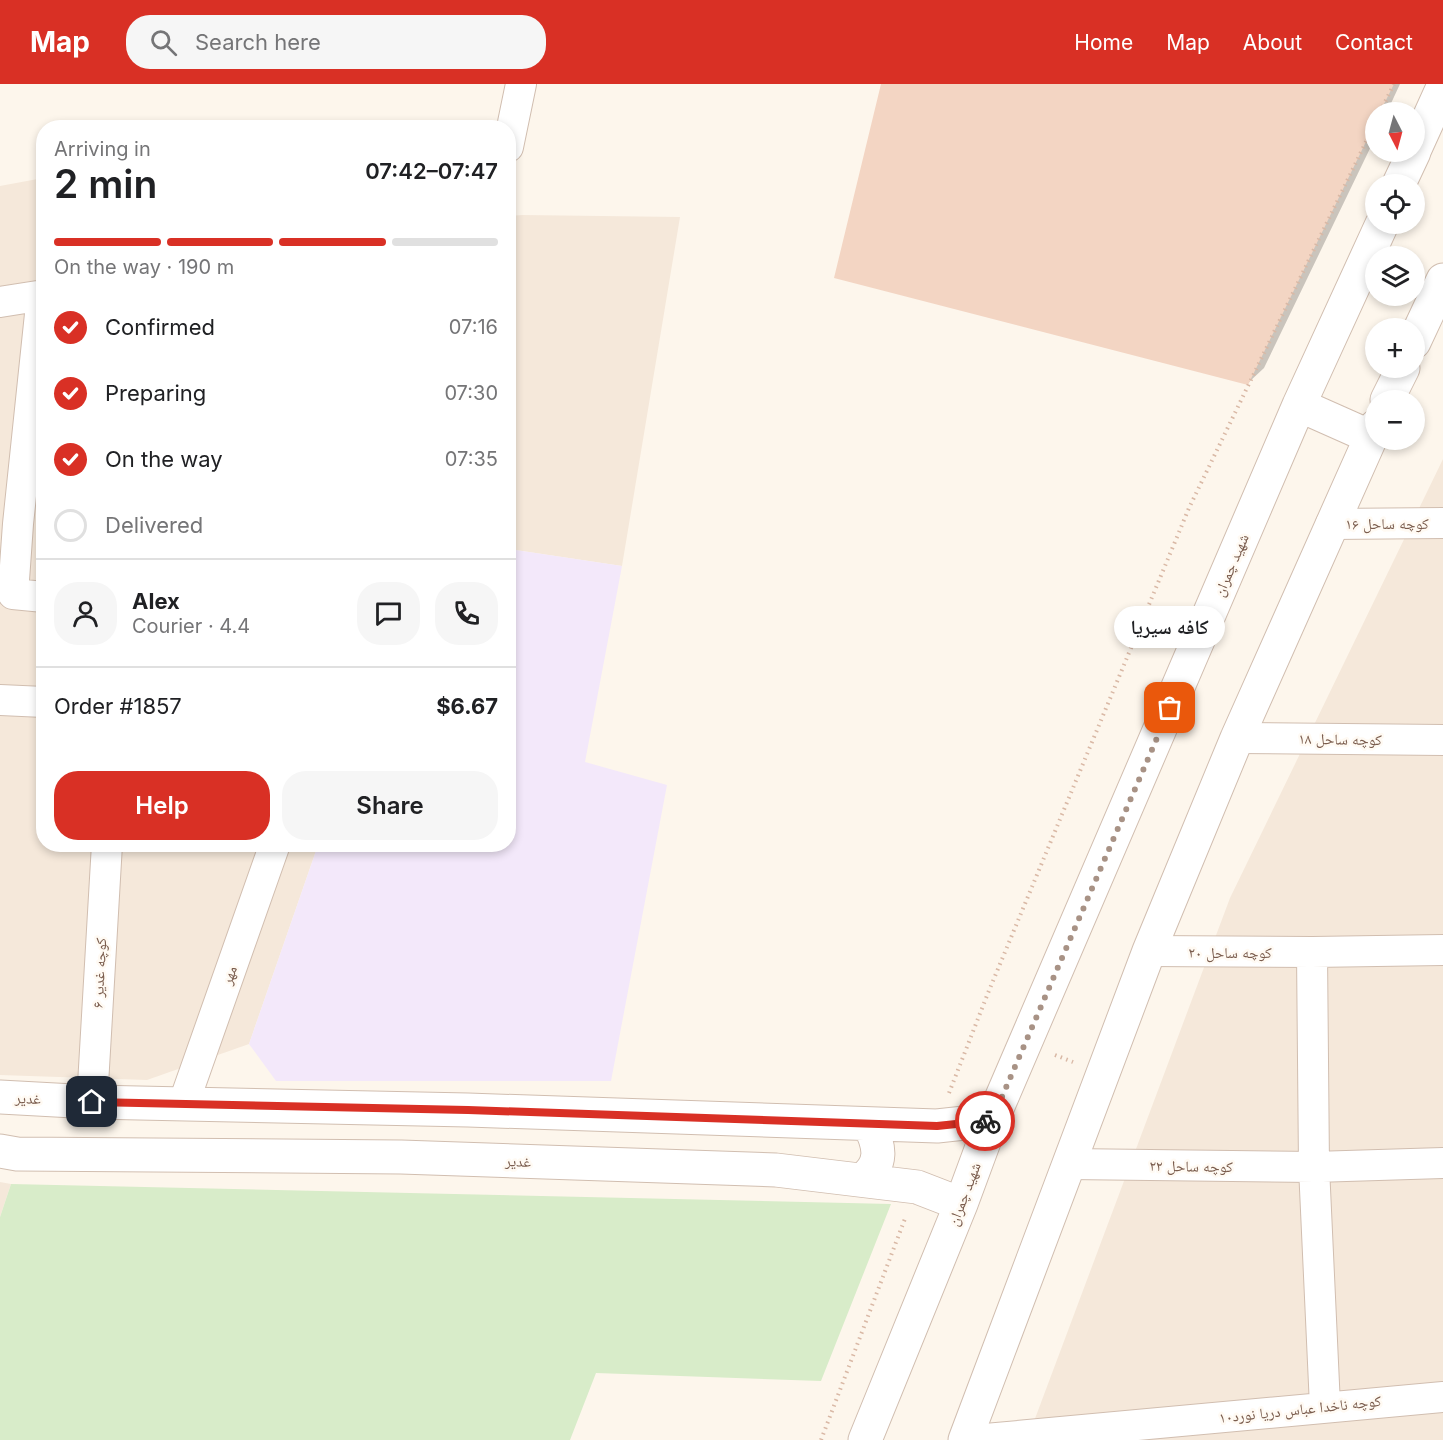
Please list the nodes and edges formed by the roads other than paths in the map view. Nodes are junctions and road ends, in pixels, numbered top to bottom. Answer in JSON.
{"nodes":[{"id":1,"x":521,"y":84,"type":"edge"},
{"id":2,"x":1443,"y":87,"type":"edge"},
{"id":3,"x":514,"y":120,"type":"edge"},
{"id":4,"x":1425,"y":127,"type":"edge"},
{"id":5,"x":1377,"y":234,"type":"edge"},
{"id":6,"x":1443,"y":280,"type":"edge"},
{"id":7,"x":36,"y":296,"type":"edge"},
{"id":8,"x":0,"y":302,"type":"edge"},
{"id":9,"x":1425,"y":318,"type":"edge"},
{"id":10,"x":36,"y":342,"type":"edge"},
{"id":11,"x":1299,"y":405,"type":"junction"},
{"id":12,"x":1365,"y":429,"type":"edge"},
{"id":13,"x":1365,"y":450,"type":"edge"},
{"id":14,"x":1443,"y":523,"type":"edge"},
{"id":15,"x":9,"y":524,"type":"edge"},
{"id":16,"x":1331,"y":524,"type":"junction"},
{"id":17,"x":36,"y":596,"type":"edge"},
{"id":18,"x":0,"y":700,"type":"edge"},
{"id":19,"x":36,"y":702,"type":"edge"},
{"id":20,"x":1237,"y":738,"type":"junction"},
{"id":21,"x":1443,"y":740,"type":"edge"},
{"id":22,"x":107,"y":852,"type":"edge"},
{"id":23,"x":272,"y":852,"type":"edge"},
{"id":24,"x":1443,"y":950,"type":"edge"},
{"id":25,"x":1149,"y":951,"type":"junction"},
{"id":26,"x":1312,"y":952,"type":"junction"},
{"id":27,"x":0,"y":1097,"type":"edge"},
{"id":28,"x":92,"y":1102,"type":"junction"},
{"id":29,"x":183,"y":1105,"type":"junction"},
{"id":30,"x":992,"y":1120,"type":"junction"},
{"id":31,"x":869,"y":1124,"type":"junction"},
{"id":32,"x":0,"y":1151,"type":"edge"},
{"id":33,"x":1443,"y":1163,"type":"edge"},
{"id":34,"x":1069,"y":1164,"type":"junction"},
{"id":35,"x":1314,"y":1167,"type":"junction"},
{"id":36,"x":862,"y":1180,"type":"junction"},
{"id":37,"x":961,"y":1204,"type":"junction"},
{"id":38,"x":1443,"y":1396,"type":"edge"},
{"id":39,"x":1325,"y":1406,"type":"junction"},
{"id":40,"x":1158,"y":1432,"type":"edge"},
{"id":41,"x":865,"y":1440,"type":"edge"},
{"id":42,"x":965,"y":1440,"type":"edge"},
{"id":43,"x":974,"y":1440,"type":"edge"}],
"edges":[{"from":1,"to":3,"type":"street"},
{"from":2,"to":4,"type":"street"},
{"from":5,"to":11,"type":"street","name":"شهید چمران"},
{"from":6,"to":9,"type":"street"},
{"from":7,"to":8,"type":"street"},
{"from":10,"to":15,"type":"street"},
{"from":11,"to":12,"type":"street"},
{"from":11,"to":30,"type":"street","name":"شهید چمران"},
{"from":13,"to":16,"type":"street"},
{"from":14,"to":16,"type":"street","name":"کوچه ساحل ۱۶"},
{"from":15,"to":17,"type":"street"},
{"from":16,"to":20,"type":"street"},
{"from":18,"to":19,"type":"street"},
{"from":20,"to":21,"type":"street","name":"کوچه ساحل ۱۸"},
{"from":20,"to":25,"type":"street"},
{"from":22,"to":28,"type":"street","name":"کوچه غدیر ۶"},
{"from":23,"to":29,"type":"street","name":"مهر"},
{"from":24,"to":26,"type":"street","name":"کوچه ساحل ۲۰"},
{"from":25,"to":26,"type":"street","name":"کوچه ساحل ۲۰"},
{"from":25,"to":34,"type":"street"},
{"from":26,"to":35,"type":"street"},
{"from":27,"to":28,"type":"street","name":"غدیر"},
{"from":28,"to":29,"type":"street","name":"غدیر"},
{"from":29,"to":31,"type":"street","name":"غدیر"},
{"from":30,"to":31,"type":"street","name":"غدیر"},
{"from":30,"to":37,"type":"street","name":"شهید چمران"},
{"from":31,"to":36,"type":"street"},
{"from":32,"to":36,"type":"street","name":"غدیر"},
{"from":33,"to":35,"type":"street","name":"کوچه ساحل ۲۲"},
{"from":34,"to":35,"type":"street","name":"کوچه ساحل ۲۲"},
{"from":34,"to":42,"type":"street"},
{"from":35,"to":39,"type":"street"},
{"from":36,"to":37,"type":"street","name":"غدیر"},
{"from":37,"to":41,"type":"street","name":"شهید چمران"},
{"from":38,"to":39,"type":"street","name":"کوچه ناخدا عباس دریا نورد۱۰"},
{"from":39,"to":40,"type":"street","name":"کوچه ناخدا عباس دریا نورد۱۰"},
{"from":40,"to":43,"type":"street","name":"کوچه ناخدا عباس دریا نورد۱۰"}]}
